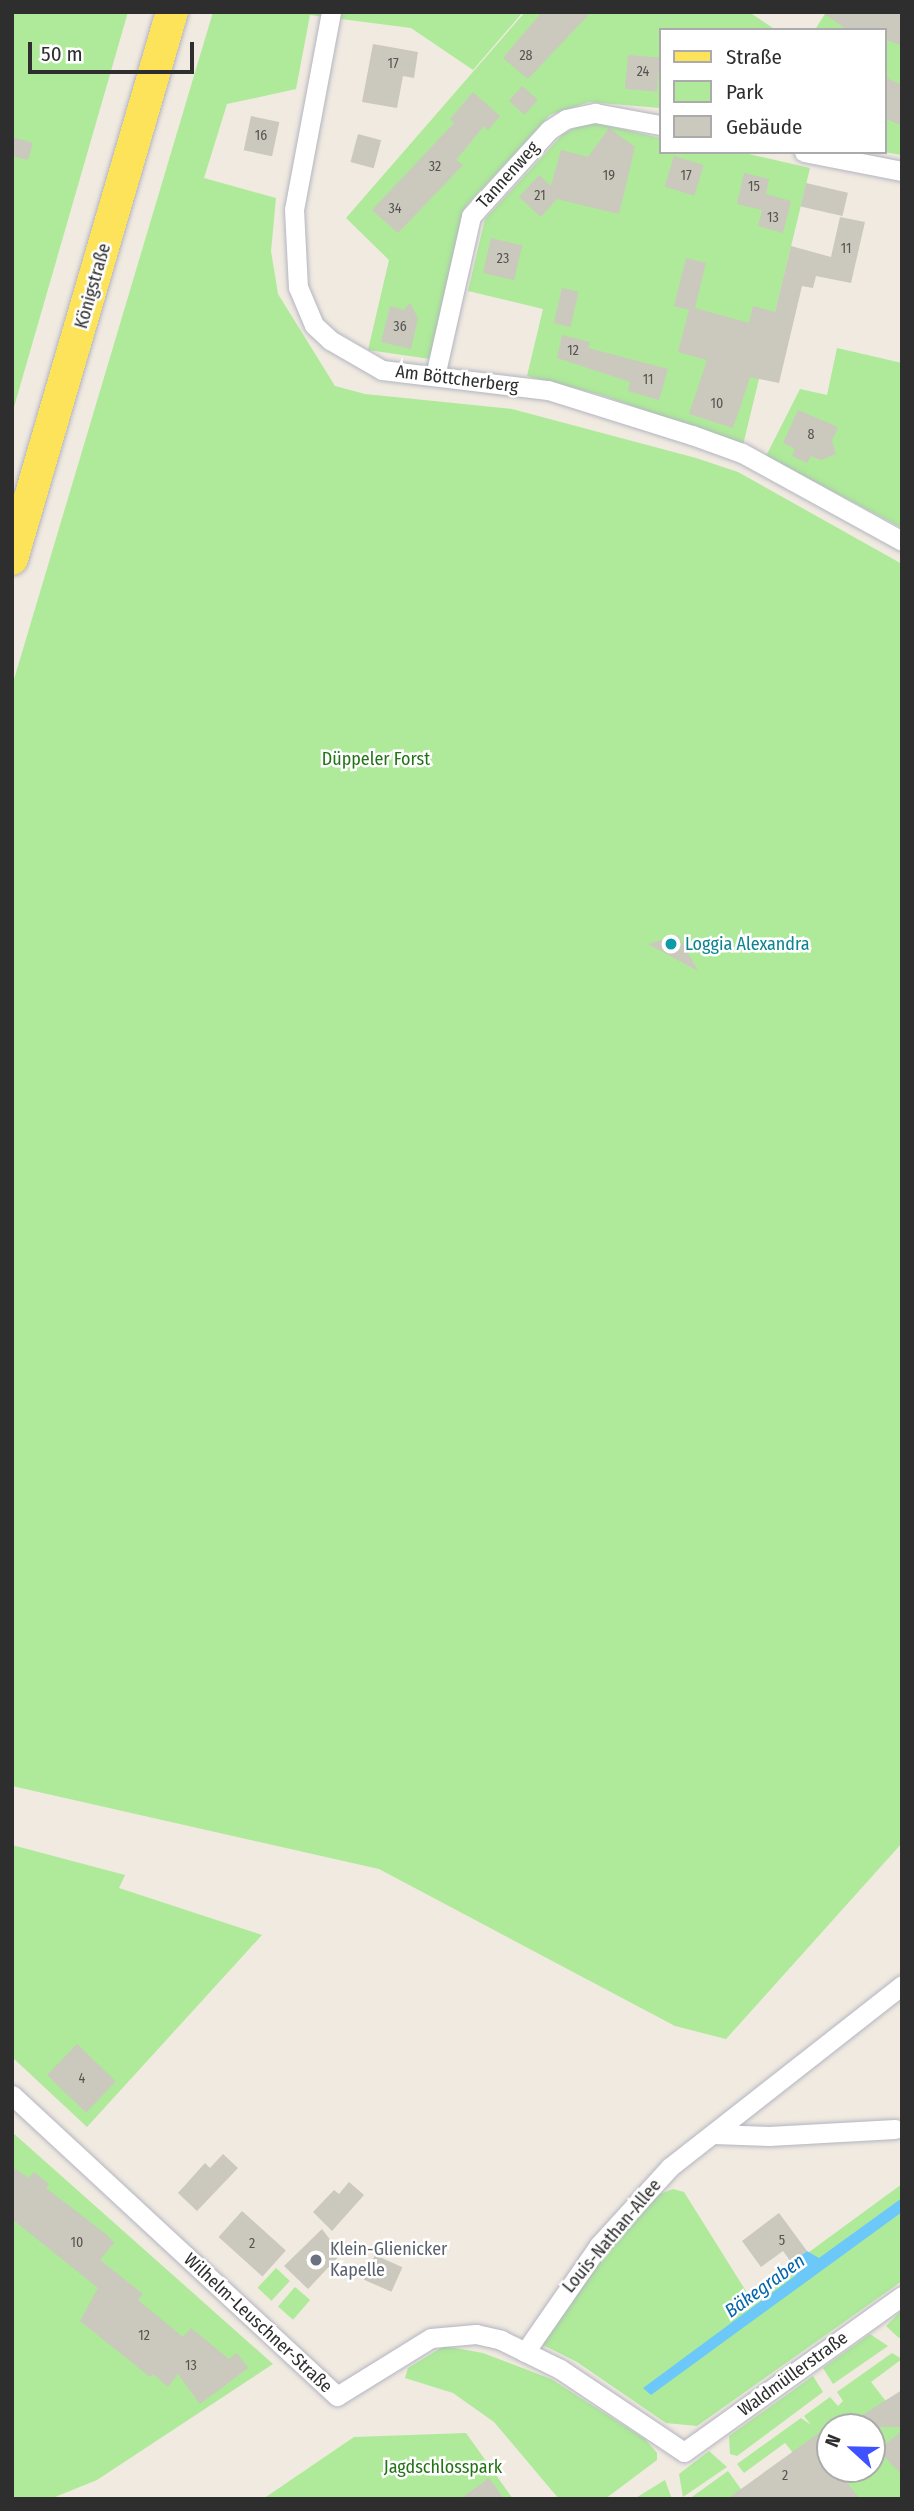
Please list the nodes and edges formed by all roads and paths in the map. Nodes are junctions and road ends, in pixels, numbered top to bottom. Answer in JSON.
{"nodes":[{"id":1,"x":172,"y":12,"type":"edge"},
{"id":2,"x":331,"y":12,"type":"edge"},
{"id":3,"x":659,"y":125,"type":"edge"},
{"id":4,"x":814,"y":154,"type":"edge"},
{"id":5,"x":902,"y":171,"type":"edge"},
{"id":6,"x":435,"y":376,"type":"junction"},
{"id":7,"x":902,"y":541,"type":"edge"},
{"id":8,"x":12,"y":559,"type":"edge"},
{"id":9,"x":902,"y":1985,"type":"edge"},
{"id":10,"x":12,"y":2095,"type":"edge"},
{"id":11,"x":895,"y":2129,"type":"dead end"},
{"id":12,"x":713,"y":2134,"type":"junction"},
{"id":13,"x":902,"y":2296,"type":"edge"},
{"id":14,"x":525,"y":2351,"type":"junction"},
{"id":15,"x":684,"y":2452,"type":"joint"}],
"edges":[{"from":1,"to":8,"type":"main road","name":"Königstraße"},
{"from":2,"to":6,"type":"street","name":"Am Böttcherberg"},
{"from":3,"to":6,"type":"street","name":"Tannenweg"},
{"from":4,"to":5,"type":"street"},
{"from":6,"to":7,"type":"street","name":"Am Böttcherberg"},
{"from":9,"to":12,"type":"street","name":"Louis-Nathan-Allee"},
{"from":10,"to":14,"type":"street","name":"Wilhelm-Leuschner-Straße"},
{"from":11,"to":12,"type":"street"},
{"from":12,"to":14,"type":"street","name":"Louis-Nathan-Allee"},
{"from":13,"to":15,"type":"street","name":"Waldmüllerstraße"},
{"from":14,"to":15,"type":"street","name":"Wilhelm-Leuschner-Straße"}]}
